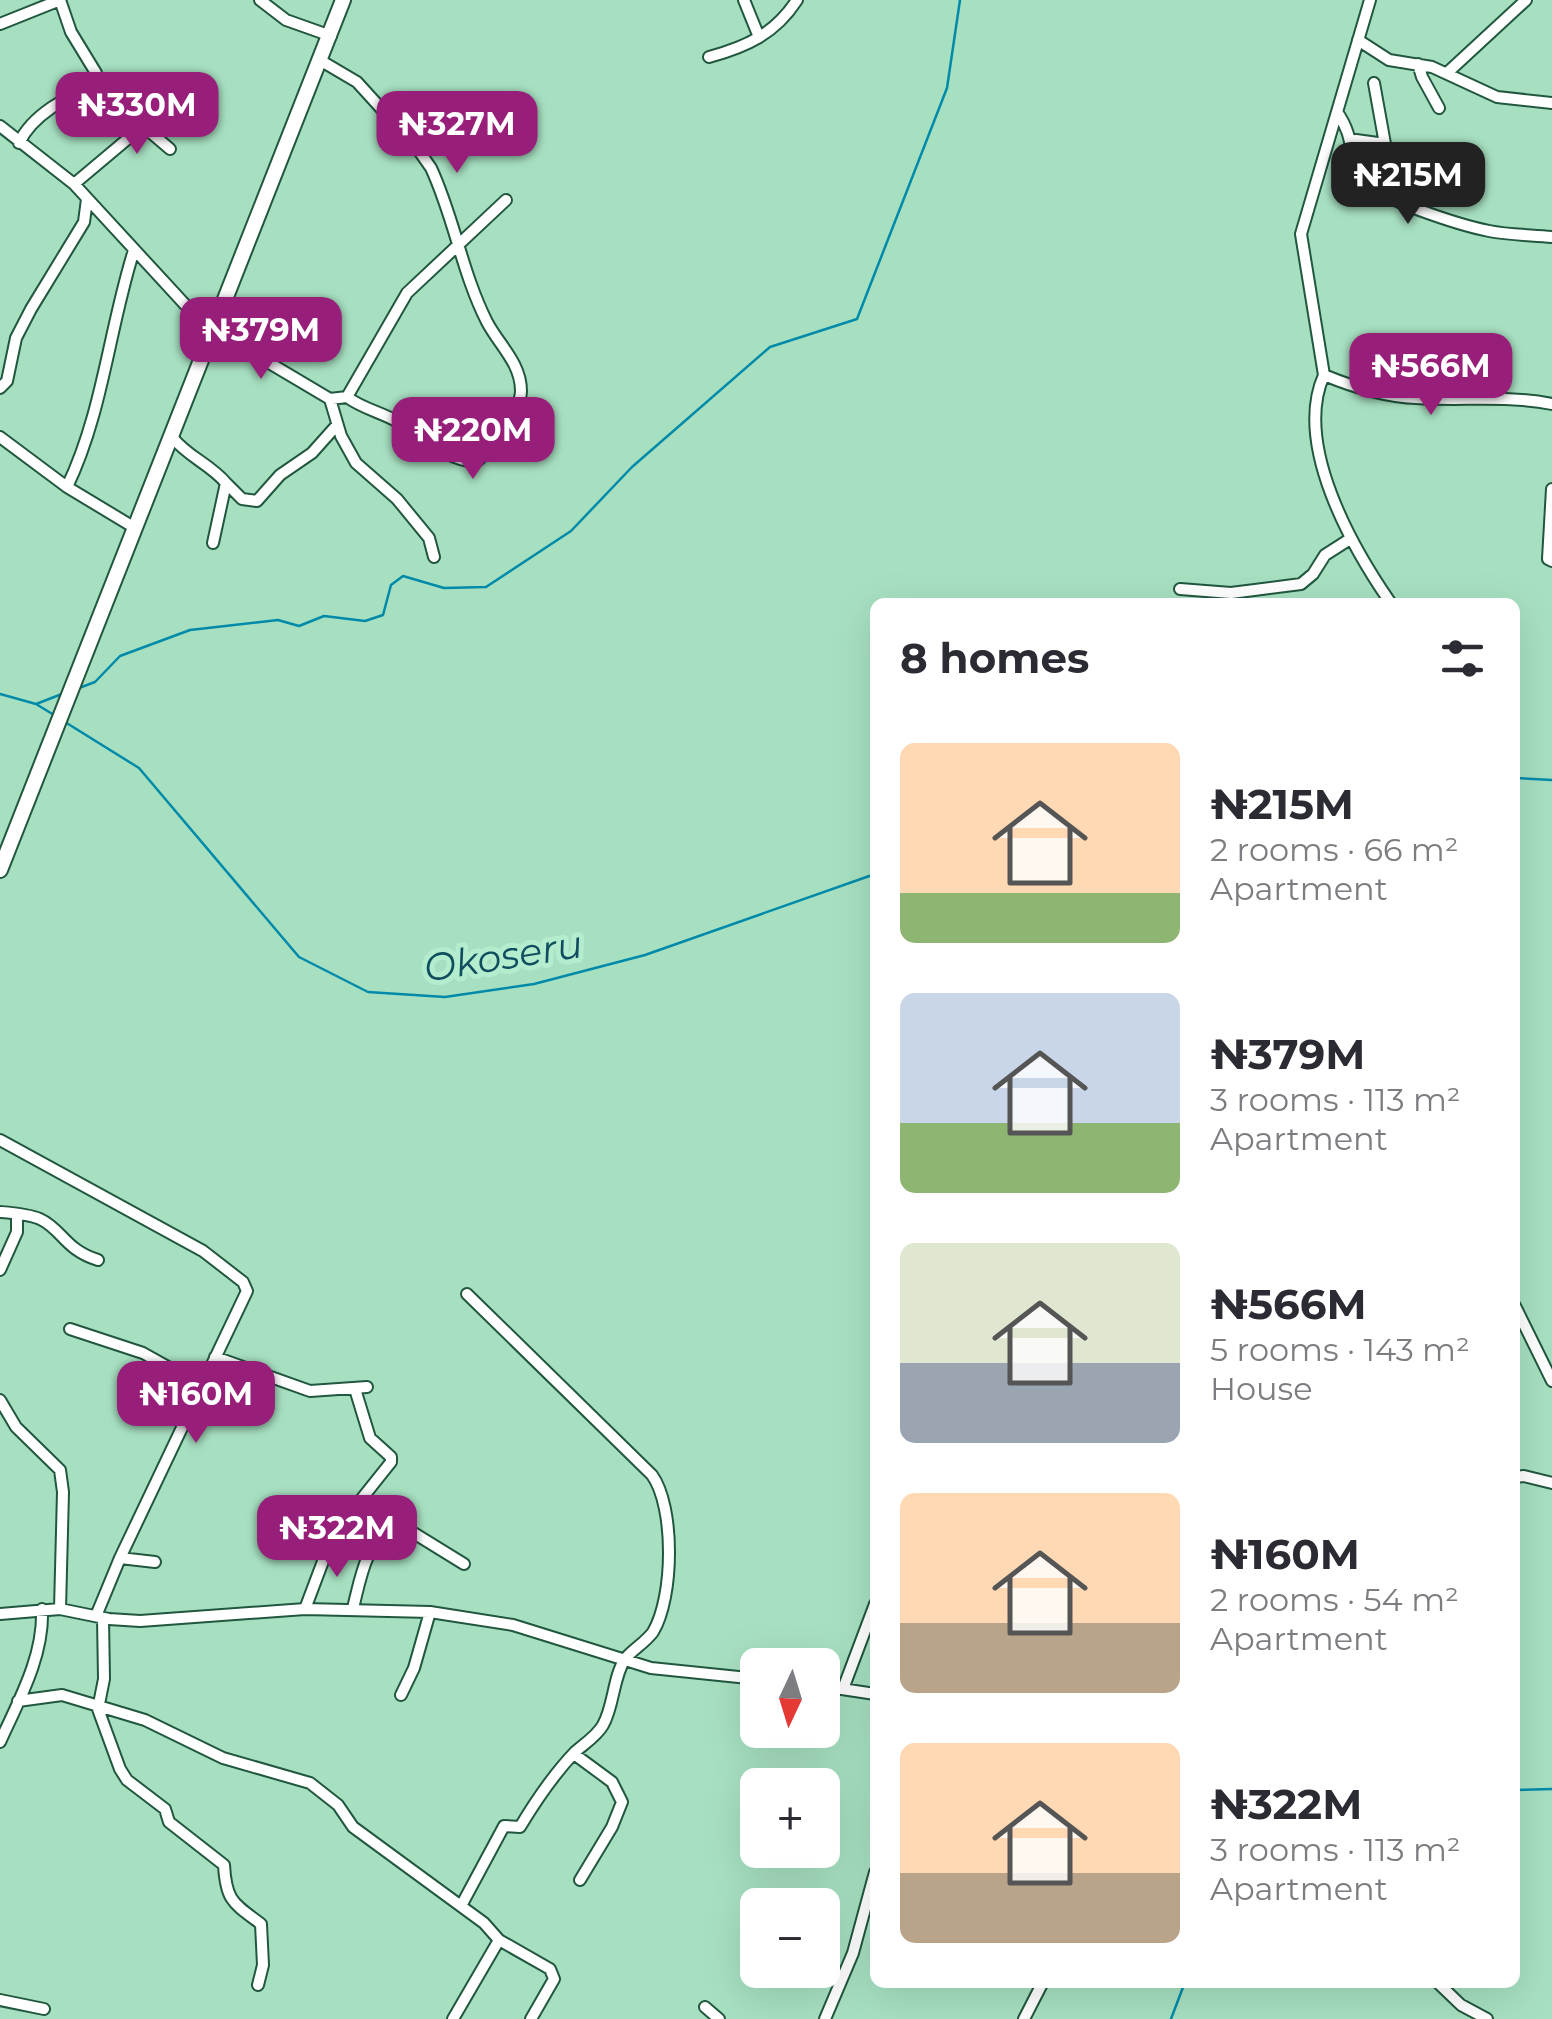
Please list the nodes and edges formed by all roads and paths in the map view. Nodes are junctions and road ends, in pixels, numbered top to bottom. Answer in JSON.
{"nodes":[{"id":1,"x":260,"y":0,"type":"edge"},
{"id":2,"x":344,"y":0,"type":"edge"},
{"id":3,"x":744,"y":0,"type":"edge"},
{"id":4,"x":797,"y":0,"type":"edge"},
{"id":5,"x":1370,"y":0,"type":"edge"},
{"id":6,"x":1526,"y":0,"type":"edge"},
{"id":7,"x":51,"y":2,"type":"edge"},
{"id":8,"x":0,"y":24,"type":"edge"},
{"id":9,"x":330,"y":36,"type":"junction"},
{"id":10,"x":759,"y":37,"type":"junction"},
{"id":11,"x":1358,"y":40,"type":"junction"},
{"id":12,"x":708,"y":58,"type":"dead end"},
{"id":13,"x":318,"y":60,"type":"junction"},
{"id":14,"x":1418,"y":64,"type":"junction"},
{"id":15,"x":1447,"y":74,"type":"junction"},
{"id":16,"x":1374,"y":83,"type":"dead end"},
{"id":17,"x":170,"y":98,"type":"dead end"},
{"id":18,"x":1552,"y":103,"type":"edge"},
{"id":19,"x":1439,"y":108,"type":"dead end"},
{"id":20,"x":1337,"y":112,"type":"junction"},
{"id":21,"x":0,"y":126,"type":"edge"},
{"id":22,"x":143,"y":126,"type":"junction"},
{"id":23,"x":20,"y":143,"type":"junction"},
{"id":24,"x":1353,"y":144,"type":"junction"},
{"id":25,"x":170,"y":149,"type":"dead end"},
{"id":26,"x":74,"y":184,"type":"junction"},
{"id":27,"x":87,"y":199,"type":"junction"},
{"id":28,"x":506,"y":200,"type":"dead end"},
{"id":29,"x":1552,"y":237,"type":"edge"},
{"id":30,"x":458,"y":247,"type":"junction"},
{"id":31,"x":134,"y":250,"type":"junction"},
{"id":32,"x":214,"y":330,"type":"junction"},
{"id":33,"x":1324,"y":375,"type":"junction"},
{"id":34,"x":0,"y":388,"type":"edge"},
{"id":35,"x":347,"y":397,"type":"junction"},
{"id":36,"x":330,"y":400,"type":"junction"},
{"id":37,"x":1552,"y":404,"type":"edge"},
{"id":38,"x":337,"y":425,"type":"junction"},
{"id":39,"x":0,"y":437,"type":"edge"},
{"id":40,"x":172,"y":437,"type":"junction"},
{"id":41,"x":226,"y":483,"type":"junction"},
{"id":42,"x":67,"y":487,"type":"junction"},
{"id":43,"x":1552,"y":489,"type":"edge"},
{"id":44,"x":135,"y":528,"type":"junction"},
{"id":45,"x":1350,"y":539,"type":"junction"},
{"id":46,"x":212,"y":543,"type":"dead end"},
{"id":47,"x":434,"y":557,"type":"dead end"},
{"id":48,"x":1552,"y":561,"type":"edge"},
{"id":49,"x":1180,"y":589,"type":"dead end"},
{"id":50,"x":1387,"y":598,"type":"edge"},
{"id":51,"x":0,"y":870,"type":"edge"},
{"id":52,"x":0,"y":1140,"type":"edge"},
{"id":53,"x":0,"y":1212,"type":"edge"},
{"id":54,"x":17,"y":1214,"type":"junction"},
{"id":55,"x":98,"y":1260,"type":"dead end"},
{"id":56,"x":0,"y":1270,"type":"edge"},
{"id":57,"x":468,"y":1294,"type":"dead end"},
{"id":58,"x":1520,"y":1316,"type":"edge"},
{"id":59,"x":70,"y":1330,"type":"dead end"},
{"id":60,"x":215,"y":1358,"type":"junction"},
{"id":61,"x":1552,"y":1381,"type":"edge"},
{"id":62,"x":202,"y":1386,"type":"junction"},
{"id":63,"x":0,"y":1400,"type":"edge"},
{"id":64,"x":1520,"y":1477,"type":"edge"},
{"id":65,"x":1552,"y":1483,"type":"edge"},
{"id":66,"x":336,"y":1530,"type":"dead end"},
{"id":67,"x":369,"y":1552,"type":"junction"},
{"id":68,"x":120,"y":1558,"type":"junction"},
{"id":69,"x":155,"y":1562,"type":"dead end"},
{"id":70,"x":464,"y":1564,"type":"dead end"},
{"id":71,"x":352,"y":1608,"type":"junction"},
{"id":72,"x":42,"y":1609,"type":"junction"},
{"id":73,"x":305,"y":1609,"type":"junction"},
{"id":74,"x":60,"y":1610,"type":"junction"},
{"id":75,"x":430,"y":1612,"type":"junction"},
{"id":76,"x":0,"y":1614,"type":"edge"},
{"id":77,"x":100,"y":1617,"type":"junction"},
{"id":78,"x":870,"y":1617,"type":"edge"},
{"id":79,"x":625,"y":1659,"type":"junction"},
{"id":80,"x":740,"y":1677,"type":"edge"},
{"id":81,"x":840,"y":1689,"type":"edge"},
{"id":82,"x":843,"y":1689,"type":"junction"},
{"id":83,"x":870,"y":1693,"type":"edge"},
{"id":84,"x":401,"y":1695,"type":"dead end"},
{"id":85,"x":18,"y":1701,"type":"junction"},
{"id":86,"x":98,"y":1708,"type":"junction"},
{"id":87,"x":0,"y":1742,"type":"edge"},
{"id":88,"x":574,"y":1754,"type":"junction"},
{"id":89,"x":580,"y":1880,"type":"dead end"},
{"id":90,"x":870,"y":1891,"type":"edge"},
{"id":91,"x":461,"y":1906,"type":"junction"},
{"id":92,"x":499,"y":1940,"type":"junction"},
{"id":93,"x":258,"y":1985,"type":"dead end"},
{"id":94,"x":1040,"y":1988,"type":"edge"},
{"id":95,"x":1443,"y":1988,"type":"edge"},
{"id":96,"x":0,"y":2000,"type":"edge"},
{"id":97,"x":1461,"y":2005,"type":"junction"},
{"id":98,"x":705,"y":2008,"type":"dead end"},
{"id":99,"x":44,"y":2009,"type":"dead end"},
{"id":100,"x":454,"y":2019,"type":"edge"},
{"id":101,"x":531,"y":2019,"type":"edge"},
{"id":102,"x":718,"y":2019,"type":"edge"},
{"id":103,"x":826,"y":2019,"type":"edge"},
{"id":104,"x":1024,"y":2019,"type":"edge"},
{"id":105,"x":1456,"y":2019,"type":"edge"},
{"id":106,"x":1487,"y":2019,"type":"edge"}],
"edges":[{"from":1,"to":9,"type":"street"},
{"from":2,"to":9,"type":"street"},
{"from":3,"to":10,"type":"street"},
{"from":4,"to":10,"type":"street"},
{"from":5,"to":11,"type":"street"},
{"from":6,"to":15,"type":"street"},
{"from":7,"to":8,"type":"street"},
{"from":7,"to":23,"type":"street"},
{"from":9,"to":13,"type":"street"},
{"from":10,"to":12,"type":"street"},
{"from":11,"to":14,"type":"street"},
{"from":11,"to":20,"type":"street"},
{"from":13,"to":30,"type":"street"},
{"from":13,"to":32,"type":"street"},
{"from":14,"to":15,"type":"street"},
{"from":14,"to":19,"type":"street"},
{"from":15,"to":18,"type":"street"},
{"from":16,"to":24,"type":"street"},
{"from":17,"to":22,"type":"street"},
{"from":20,"to":24,"type":"street"},
{"from":20,"to":33,"type":"street"},
{"from":21,"to":23,"type":"street"},
{"from":22,"to":25,"type":"street"},
{"from":22,"to":26,"type":"street"},
{"from":23,"to":26,"type":"street"},
{"from":24,"to":29,"type":"street"},
{"from":26,"to":27,"type":"street"},
{"from":27,"to":31,"type":"street"},
{"from":27,"to":34,"type":"street"},
{"from":28,"to":30,"type":"street"},
{"from":30,"to":35,"type":"street"},
{"from":30,"to":35,"type":"street"},
{"from":31,"to":32,"type":"street"},
{"from":31,"to":42,"type":"street"},
{"from":32,"to":36,"type":"street"},
{"from":32,"to":40,"type":"street"},
{"from":33,"to":37,"type":"street"},
{"from":33,"to":45,"type":"street"},
{"from":35,"to":36,"type":"street"},
{"from":36,"to":38,"type":"street"},
{"from":38,"to":41,"type":"street"},
{"from":38,"to":47,"type":"street"},
{"from":39,"to":42,"type":"street"},
{"from":40,"to":41,"type":"street"},
{"from":40,"to":44,"type":"street"},
{"from":41,"to":46,"type":"street"},
{"from":42,"to":44,"type":"street"},
{"from":43,"to":48,"type":"street"},
{"from":44,"to":51,"type":"street"},
{"from":45,"to":49,"type":"street"},
{"from":45,"to":50,"type":"street"},
{"from":52,"to":60,"type":"street"},
{"from":53,"to":54,"type":"street"},
{"from":54,"to":55,"type":"street"},
{"from":54,"to":56,"type":"street"},
{"from":57,"to":79,"type":"street"},
{"from":58,"to":61,"type":"street"},
{"from":59,"to":62,"type":"street"},
{"from":60,"to":62,"type":"street"},
{"from":60,"to":66,"type":"street"},
{"from":62,"to":68,"type":"street"},
{"from":63,"to":74,"type":"street"},
{"from":64,"to":65,"type":"street"},
{"from":67,"to":70,"type":"street"},
{"from":67,"to":71,"type":"street"},
{"from":67,"to":73,"type":"street"},
{"from":68,"to":69,"type":"street"},
{"from":68,"to":77,"type":"street"},
{"from":71,"to":73,"type":"street"},
{"from":71,"to":75,"type":"street"},
{"from":72,"to":74,"type":"street"},
{"from":72,"to":76,"type":"street"},
{"from":72,"to":85,"type":"street"},
{"from":73,"to":77,"type":"street"},
{"from":74,"to":77,"type":"street"},
{"from":75,"to":79,"type":"street"},
{"from":75,"to":84,"type":"street"},
{"from":77,"to":86,"type":"street"},
{"from":78,"to":82,"type":"street"},
{"from":79,"to":80,"type":"street"},
{"from":79,"to":88,"type":"street"},
{"from":81,"to":82,"type":"street"},
{"from":82,"to":83,"type":"street"},
{"from":85,"to":86,"type":"street"},
{"from":85,"to":87,"type":"street"},
{"from":86,"to":91,"type":"street"},
{"from":86,"to":93,"type":"street"},
{"from":88,"to":89,"type":"street"},
{"from":88,"to":91,"type":"street"},
{"from":90,"to":103,"type":"street"},
{"from":91,"to":92,"type":"street"},
{"from":92,"to":100,"type":"street"},
{"from":92,"to":101,"type":"street"},
{"from":94,"to":104,"type":"street"},
{"from":95,"to":97,"type":"street"},
{"from":96,"to":99,"type":"street"},
{"from":97,"to":105,"type":"street"},
{"from":97,"to":106,"type":"street"},
{"from":98,"to":102,"type":"street"}]}
